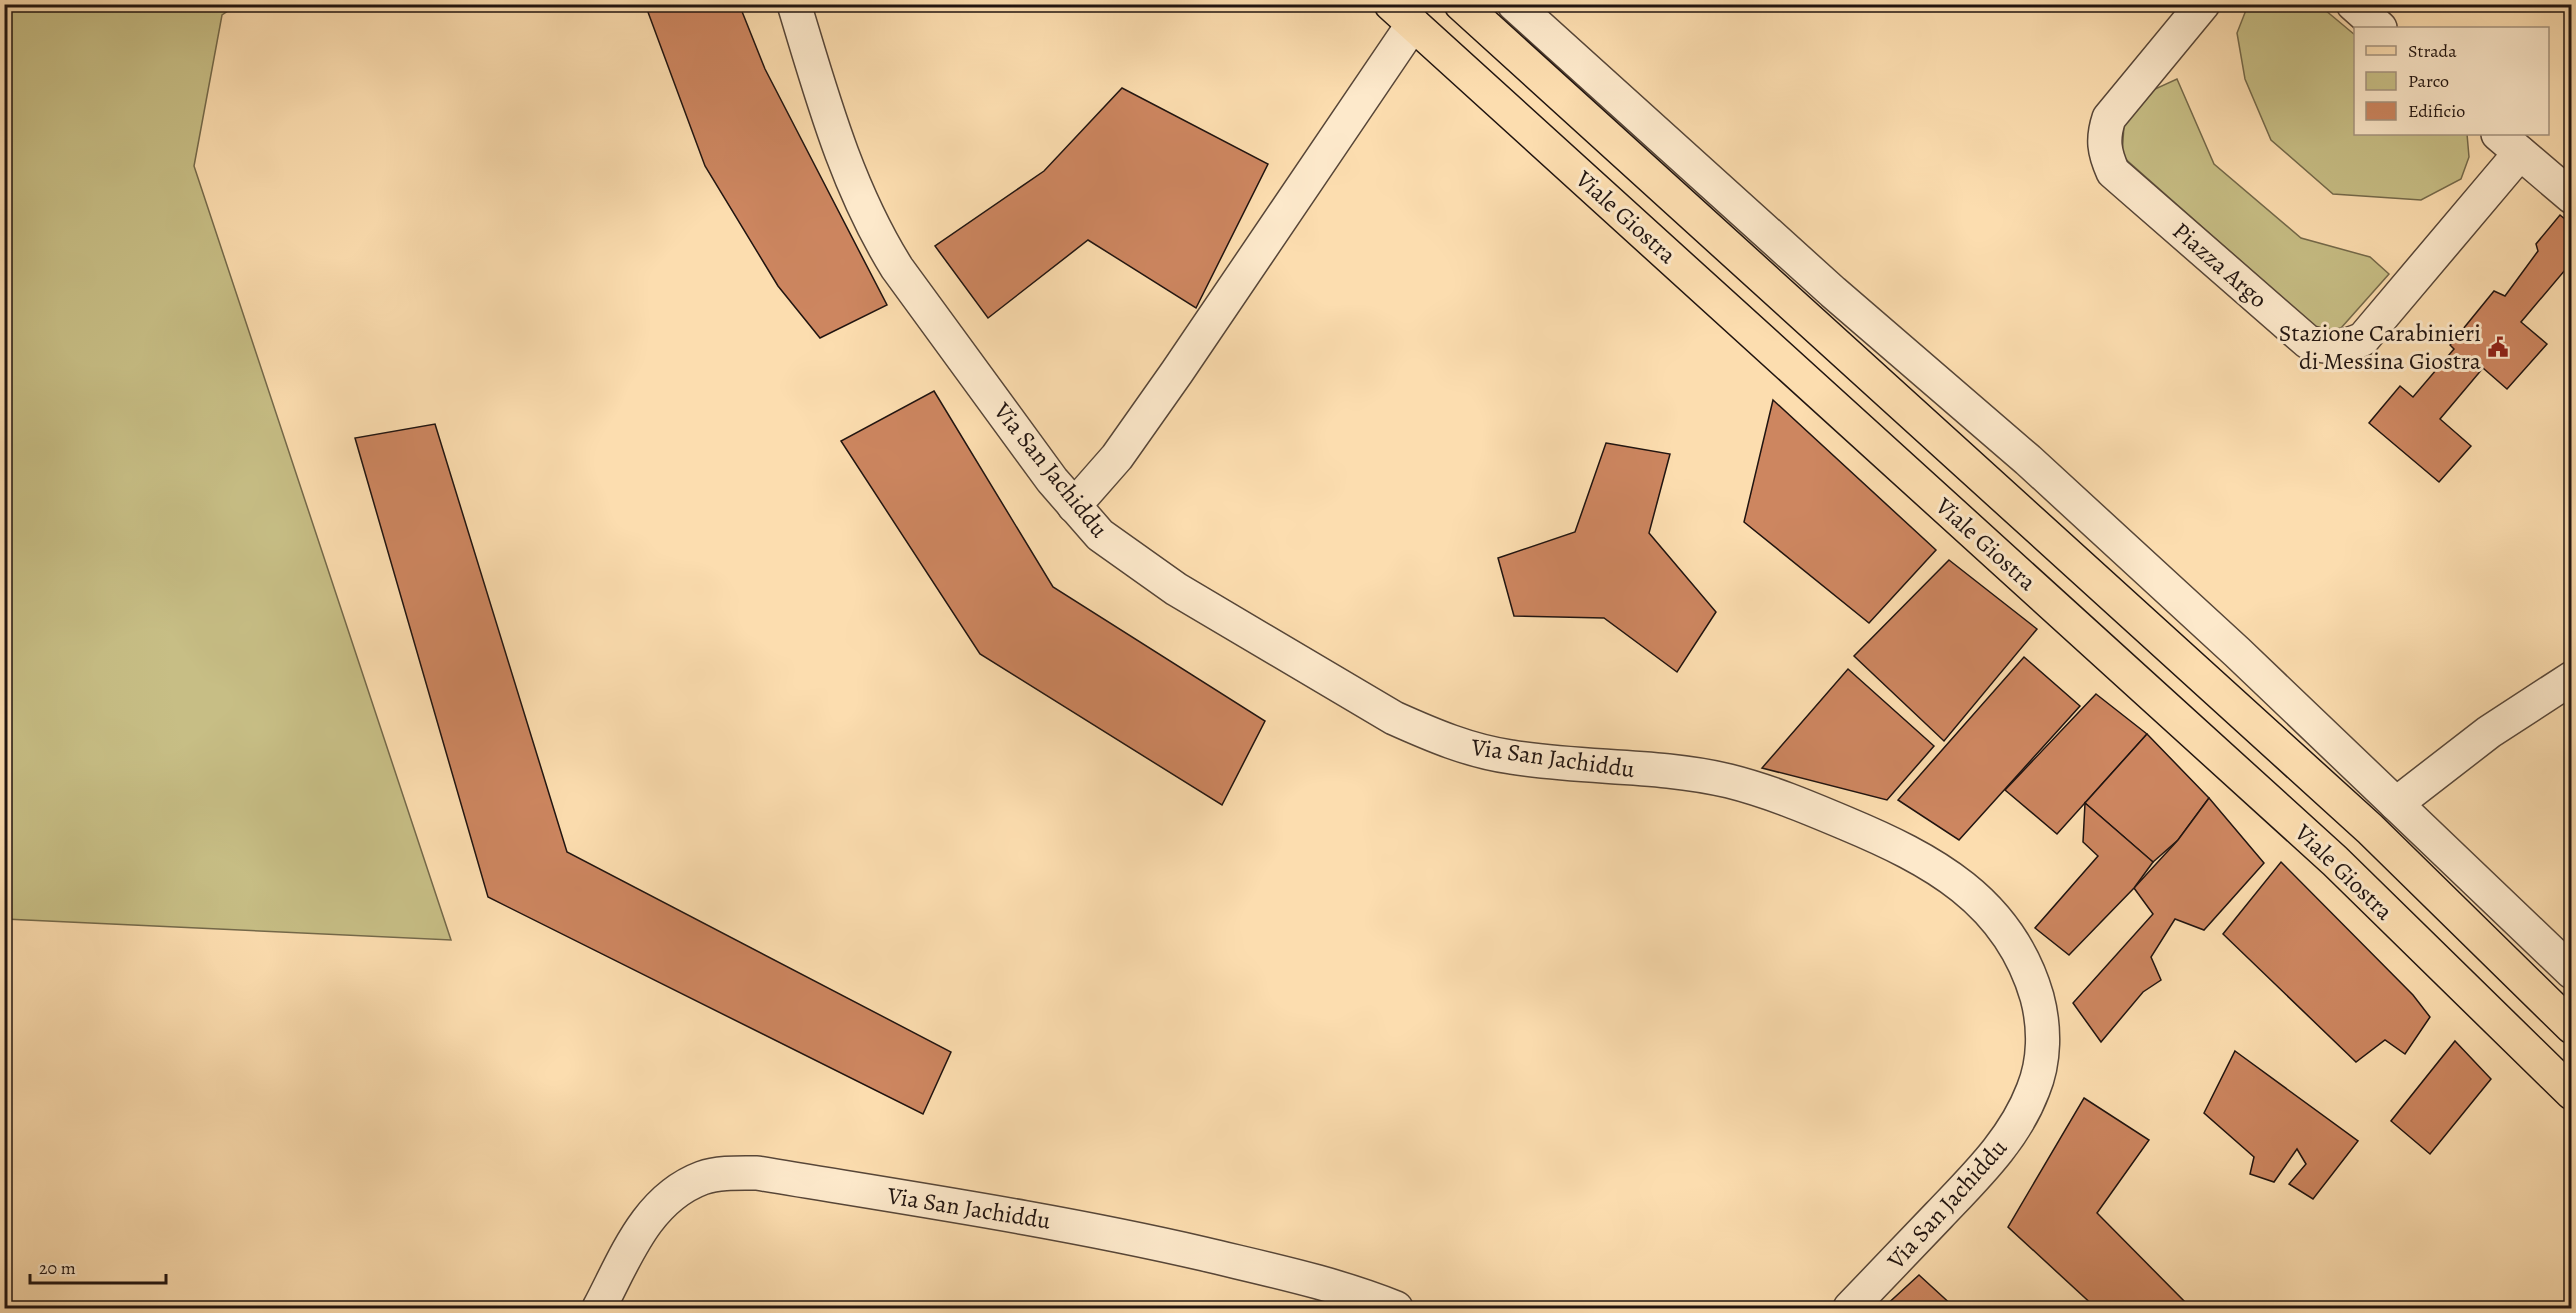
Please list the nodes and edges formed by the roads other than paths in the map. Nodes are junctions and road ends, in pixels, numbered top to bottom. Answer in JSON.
{"nodes":[{"id":1,"x":794,"y":4,"type":"edge"},
{"id":2,"x":1461,"y":4,"type":"edge"},
{"id":3,"x":1514,"y":4,"type":"edge"},
{"id":4,"x":2203,"y":4,"type":"edge"},
{"id":5,"x":2353,"y":4,"type":"edge"},
{"id":6,"x":1402,"y":14,"type":"edge"},
{"id":7,"x":2379,"y":27,"type":"edge"},
{"id":8,"x":2509,"y":143,"type":"edge"},
{"id":9,"x":2571,"y":197,"type":"edge"},
{"id":10,"x":1074,"y":506,"type":"junction"},
{"id":11,"x":2571,"y":678,"type":"edge"},
{"id":12,"x":2396,"y":804,"type":"junction"},
{"id":13,"x":2571,"y":972,"type":"edge"},
{"id":14,"x":2571,"y":1027,"type":"edge"},
{"id":15,"x":2571,"y":1094,"type":"edge"},
{"id":16,"x":599,"y":1308,"type":"edge"},
{"id":17,"x":1396,"y":1308,"type":"edge"},
{"id":18,"x":1850,"y":1308,"type":"edge"}],
"edges":[{"from":1,"to":10,"type":"street","name":"Via San Jachiddu"},
{"from":2,"to":14,"type":"main road","name":"Viale Giostra"},
{"from":3,"to":12,"type":"street"},
{"from":4,"to":8,"type":"street","name":"Piazza Argo"},
{"from":5,"to":7,"type":"street"},
{"from":6,"to":10,"type":"street"},
{"from":6,"to":15,"type":"main road","name":"Viale Giostra"},
{"from":8,"to":9,"type":"street"},
{"from":10,"to":18,"type":"street","name":"Via San Jachiddu"},
{"from":11,"to":12,"type":"street"},
{"from":12,"to":13,"type":"street"},
{"from":16,"to":17,"type":"street","name":"Via San Jachiddu"}]}
